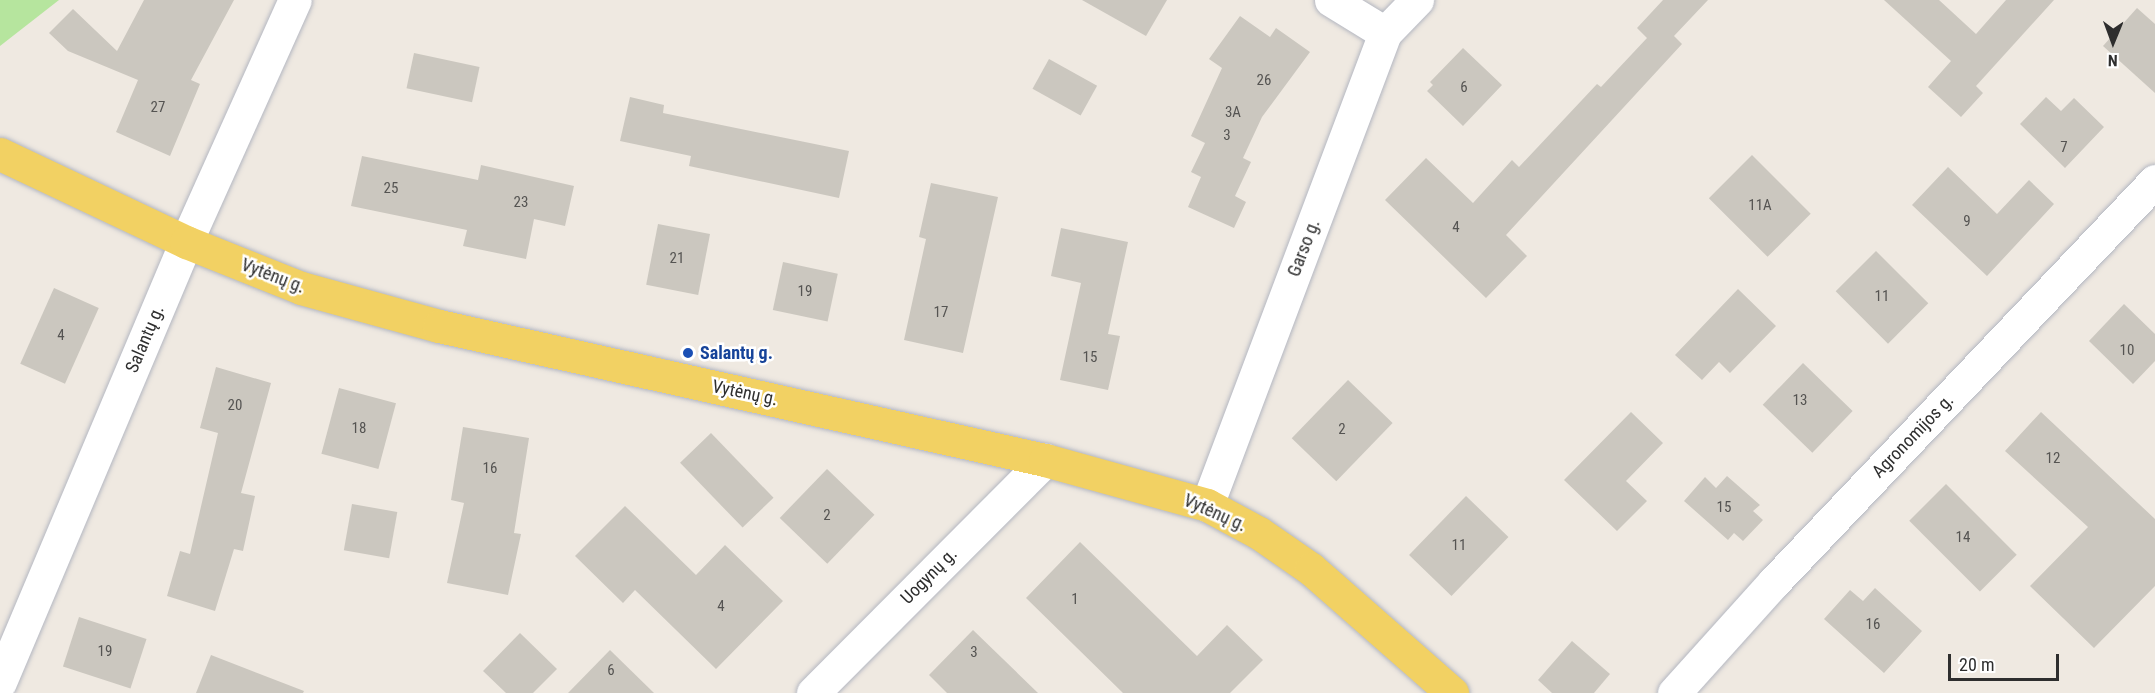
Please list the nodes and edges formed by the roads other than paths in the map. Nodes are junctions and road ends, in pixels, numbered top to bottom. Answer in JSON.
{"nodes":[{"id":1,"x":295,"y":0,"type":"edge"},
{"id":2,"x":1331,"y":0,"type":"edge"},
{"id":3,"x":1416,"y":0,"type":"edge"},
{"id":4,"x":1385,"y":33,"type":"junction"},
{"id":5,"x":0,"y":154,"type":"edge"},
{"id":6,"x":2155,"y":181,"type":"edge"},
{"id":7,"x":186,"y":242,"type":"junction"},
{"id":8,"x":1045,"y":460,"type":"junction"},
{"id":9,"x":1206,"y":506,"type":"junction"},
{"id":10,"x":0,"y":682,"type":"edge"},
{"id":11,"x":813,"y":693,"type":"edge"},
{"id":12,"x":1452,"y":693,"type":"edge"},
{"id":13,"x":1674,"y":693,"type":"edge"}],
"edges":[{"from":1,"to":7,"type":"street","name":"Salantų g."},
{"from":2,"to":4,"type":"street"},
{"from":3,"to":4,"type":"street","name":"Garso g."},
{"from":4,"to":9,"type":"street","name":"Garso g."},
{"from":5,"to":7,"type":"main road","name":"Vytėnų g."},
{"from":6,"to":13,"type":"street","name":"Agronomijos g."},
{"from":7,"to":8,"type":"main road","name":"Vytėnų g."},
{"from":7,"to":10,"type":"street","name":"Salantų g."},
{"from":8,"to":9,"type":"main road","name":"Vytėnų g."},
{"from":8,"to":11,"type":"street","name":"Uogynų g."},
{"from":9,"to":12,"type":"main road","name":"Vytėnų g."}]}
